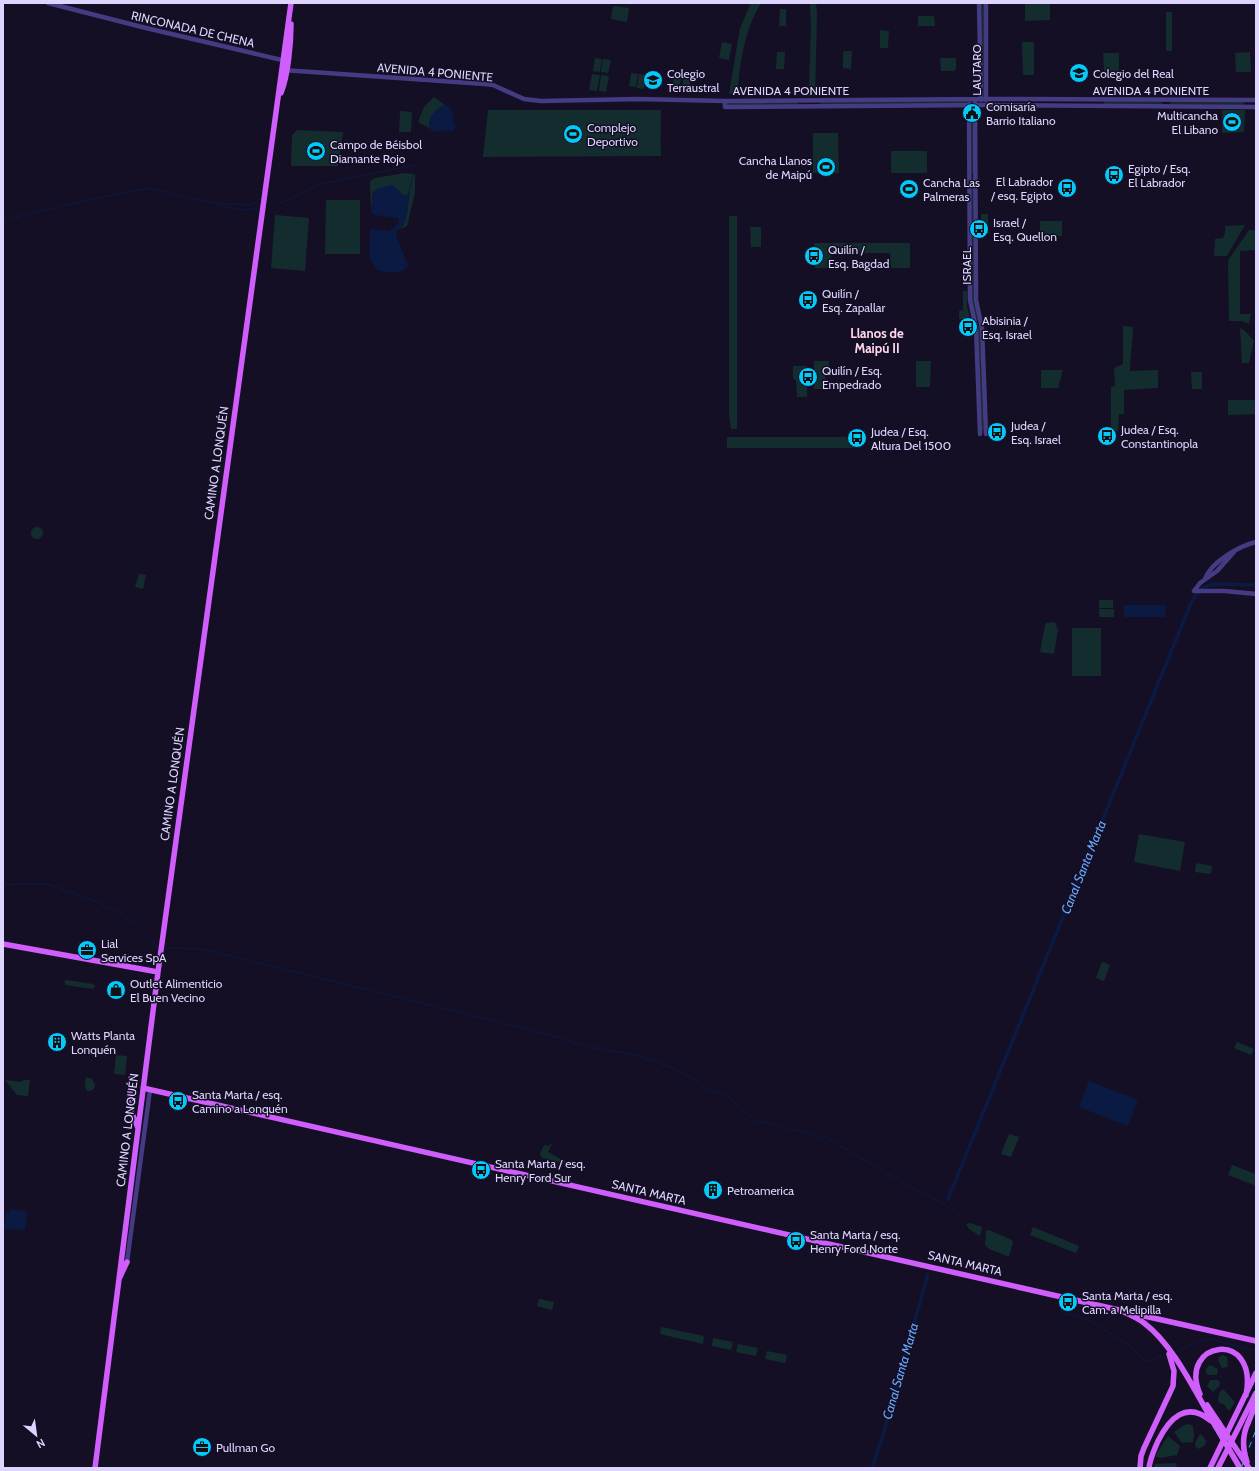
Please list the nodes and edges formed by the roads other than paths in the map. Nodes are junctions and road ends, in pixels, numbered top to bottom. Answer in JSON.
{"nodes":[{"id":1,"x":48,"y":3,"type":"edge"},
{"id":2,"x":291,"y":3,"type":"edge"},
{"id":3,"x":979,"y":3,"type":"edge"},
{"id":4,"x":986,"y":3,"type":"edge"},
{"id":5,"x":980,"y":52,"type":"junction"},
{"id":6,"x":986,"y":52,"type":"junction"},
{"id":7,"x":285,"y":61,"type":"junction"},
{"id":8,"x":284,"y":70,"type":"junction"},
{"id":9,"x":971,"y":99,"type":"junction"},
{"id":10,"x":981,"y":99,"type":"junction"},
{"id":11,"x":987,"y":99,"type":"junction"},
{"id":12,"x":1256,"y":100,"type":"edge"},
{"id":13,"x":725,"y":101,"type":"junction"},
{"id":14,"x":984,"y":105,"type":"junction"},
{"id":15,"x":969,"y":106,"type":"junction"},
{"id":16,"x":976,"y":106,"type":"junction"},
{"id":17,"x":1256,"y":107,"type":"edge"},
{"id":18,"x":980,"y":434,"type":"dead end"},
{"id":19,"x":986,"y":434,"type":"dead end"},
{"id":20,"x":1256,"y":542,"type":"edge"},
{"id":21,"x":1256,"y":594,"type":"edge"},
{"id":22,"x":3,"y":944,"type":"edge"},
{"id":23,"x":158,"y":972,"type":"junction"},
{"id":24,"x":131,"y":1078,"type":"dead end"},
{"id":25,"x":146,"y":1089,"type":"junction"},
{"id":26,"x":138,"y":1128,"type":"junction"},
{"id":27,"x":127,"y":1262,"type":"joint"},
{"id":28,"x":118,"y":1281,"type":"junction"},
{"id":29,"x":1119,"y":1310,"type":"junction"},
{"id":30,"x":1256,"y":1341,"type":"edge"},
{"id":31,"x":1162,"y":1342,"type":"junction"},
{"id":32,"x":1256,"y":1373,"type":"edge"},
{"id":33,"x":1190,"y":1383,"type":"junction"},
{"id":34,"x":1256,"y":1393,"type":"edge"},
{"id":35,"x":1246,"y":1395,"type":"junction"},
{"id":36,"x":1201,"y":1396,"type":"junction"},
{"id":37,"x":1256,"y":1404,"type":"edge"},
{"id":38,"x":1218,"y":1425,"type":"junction"},
{"id":39,"x":95,"y":1468,"type":"edge"},
{"id":40,"x":1140,"y":1468,"type":"edge"},
{"id":41,"x":1149,"y":1468,"type":"edge"},
{"id":42,"x":1210,"y":1468,"type":"edge"},
{"id":43,"x":1218,"y":1468,"type":"edge"},
{"id":44,"x":1240,"y":1468,"type":"edge"},
{"id":45,"x":1249,"y":1468,"type":"edge"}],
"edges":[{"from":1,"to":7,"type":"street","name":"RINCONADA DE CHENA"},
{"from":2,"to":7,"type":"main road","name":"CAMINO A LONQUÉN"},
{"from":3,"to":5,"type":"street","name":"LAUTARO"},
{"from":4,"to":6,"type":"street","name":"LAUTARO"},
{"from":5,"to":6,"type":"street"},
{"from":5,"to":10,"type":"street","name":"LAUTARO"},
{"from":6,"to":11,"type":"street","name":"LAUTARO"},
{"from":7,"to":8,"type":"main road","name":"CAMINO A LONQUÉN"},
{"from":8,"to":13,"type":"street","name":"AVENIDA 4 PONIENTE"},
{"from":8,"to":23,"type":"main road","name":"CAMINO A LONQUÉN"},
{"from":9,"to":10,"type":"street","name":"AVENIDA 4 PONIENTE"},
{"from":9,"to":13,"type":"street","name":"AVENIDA 4 PONIENTE"},
{"from":9,"to":15,"type":"street","name":"ISRAEL"},
{"from":9,"to":16,"type":"street","name":"ISRAEL"},
{"from":10,"to":11,"type":"street","name":"AVENIDA 4 PONIENTE"},
{"from":10,"to":14,"type":"street","name":"LAUTARO"},
{"from":11,"to":12,"type":"street","name":"AVENIDA 4 PONIENTE"},
{"from":11,"to":14,"type":"street","name":"LAUTARO"},
{"from":13,"to":15,"type":"street","name":"AVENIDA 4 PONIENTE"},
{"from":14,"to":16,"type":"street","name":"AVENIDA 4 PONIENTE"},
{"from":14,"to":17,"type":"street","name":"AVENIDA 4 PONIENTE"},
{"from":15,"to":16,"type":"street","name":"AVENIDA 4 PONIENTE"},
{"from":15,"to":18,"type":"street","name":"ISRAEL"},
{"from":16,"to":19,"type":"street","name":"ISRAEL"},
{"from":20,"to":21,"type":"street"},
{"from":22,"to":23,"type":"main road"},
{"from":23,"to":25,"type":"main road","name":"CAMINO A LONQUÉN"},
{"from":24,"to":26,"type":"main road"},
{"from":25,"to":26,"type":"main road","name":"CAMINO A LONQUÉN"},
{"from":25,"to":27,"type":"street","name":"CAMINO A LONQUÉN"},
{"from":25,"to":29,"type":"main road","name":"SANTA MARTA"},
{"from":26,"to":28,"type":"main road","name":"CAMINO A LONQUÉN"},
{"from":27,"to":28,"type":"main road"},
{"from":28,"to":39,"type":"main road","name":"CAMINO A LONQUÉN"},
{"from":29,"to":30,"type":"main road"},
{"from":29,"to":31,"type":"main road","name":"SANTA MARTA"},
{"from":31,"to":33,"type":"main road","name":"SANTA MARTA"},
{"from":31,"to":40,"type":"main road"},
{"from":32,"to":35,"type":"main road"},
{"from":33,"to":36,"type":"main road","name":"SANTA MARTA"},
{"from":33,"to":38,"type":"main road","name":"SANTA MARTA"},
{"from":34,"to":43,"type":"main road"},
{"from":35,"to":36,"type":"main road"},
{"from":35,"to":42,"type":"main road"},
{"from":36,"to":38,"type":"main road","name":"SANTA MARTA"},
{"from":37,"to":45,"type":"main road","bridge":true},
{"from":38,"to":41,"type":"main road"},
{"from":38,"to":44,"type":"main road","bridge":true},
{"from":38,"to":45,"type":"main road","bridge":true}]}
